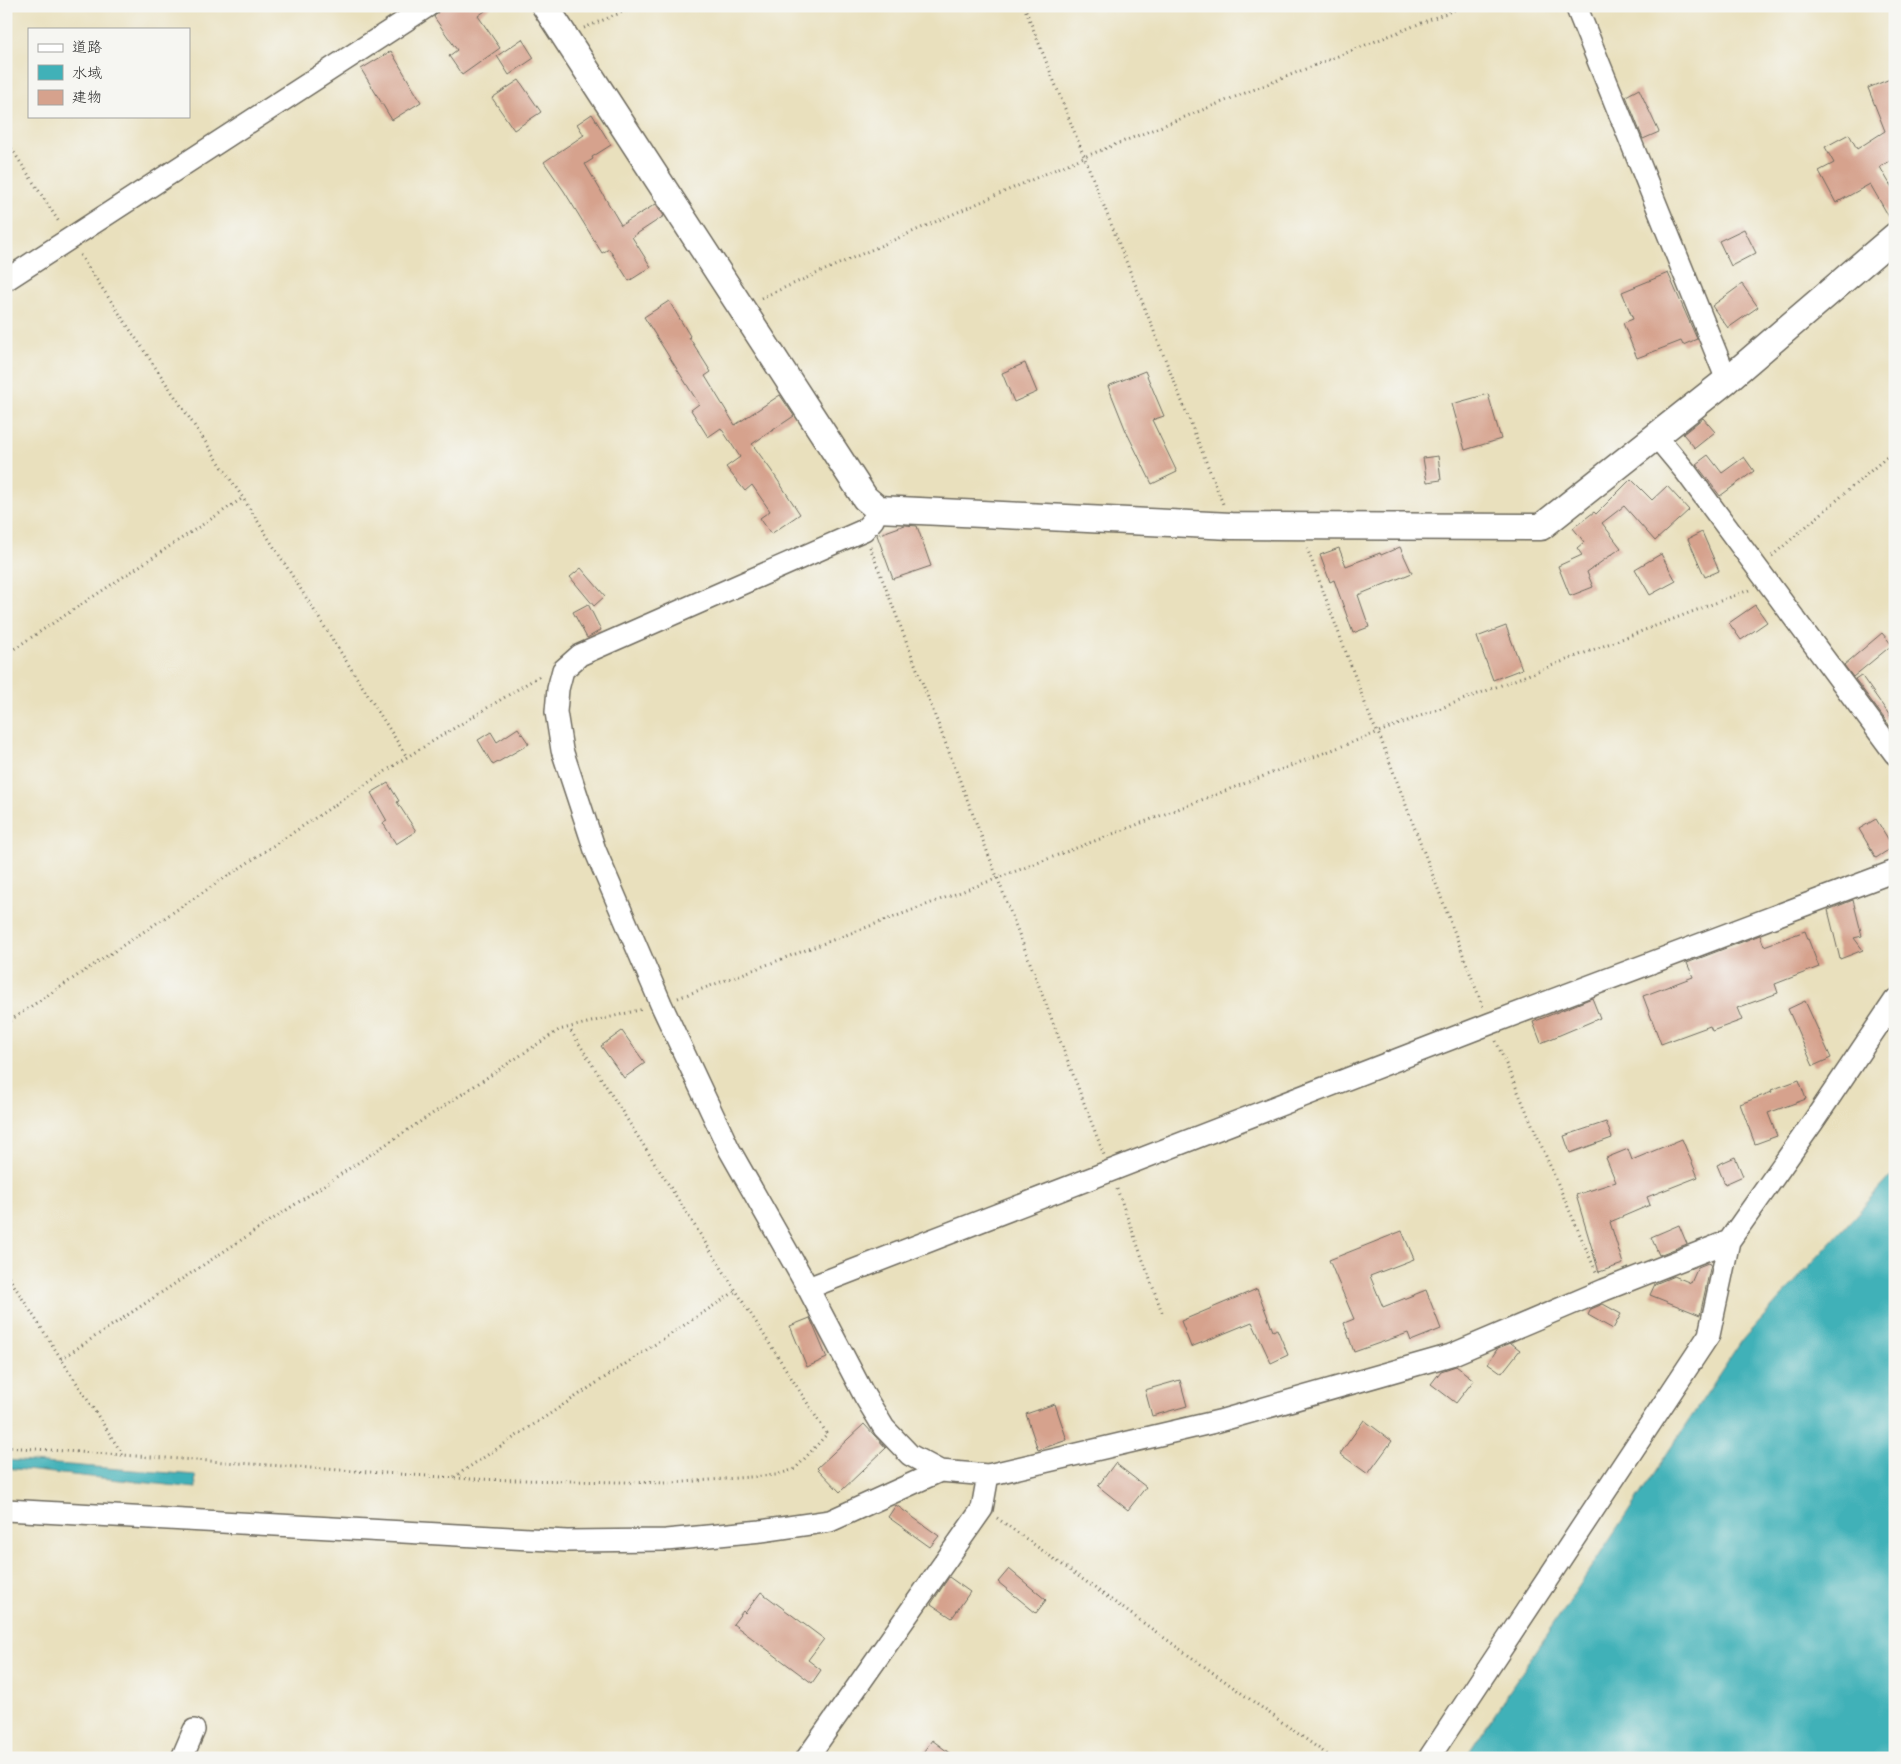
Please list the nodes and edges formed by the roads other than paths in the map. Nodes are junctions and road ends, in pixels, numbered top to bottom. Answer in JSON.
{"nodes":[{"id":1,"x":428,"y":6,"type":"edge"},
{"id":2,"x":545,"y":6,"type":"edge"},
{"id":3,"x":1576,"y":6,"type":"edge"},
{"id":4,"x":1895,"y":236,"type":"edge"},
{"id":5,"x":6,"y":280,"type":"edge"},
{"id":6,"x":1727,"y":380,"type":"junction"},
{"id":7,"x":1656,"y":436,"type":"junction"},
{"id":8,"x":871,"y":519,"type":"junction"},
{"id":9,"x":1895,"y":754,"type":"edge"},
{"id":10,"x":1895,"y":871,"type":"edge"},
{"id":11,"x":1895,"y":1000,"type":"edge"},
{"id":12,"x":1729,"y":1241,"type":"junction"},
{"id":13,"x":808,"y":1288,"type":"junction"},
{"id":14,"x":940,"y":1471,"type":"junction"},
{"id":15,"x":988,"y":1475,"type":"junction"},
{"id":16,"x":6,"y":1510,"type":"edge"},
{"id":17,"x":194,"y":1730,"type":"dead end"},
{"id":18,"x":182,"y":1758,"type":"edge"},
{"id":19,"x":807,"y":1758,"type":"edge"},
{"id":20,"x":1429,"y":1758,"type":"edge"}],
"edges":[{"from":1,"to":5,"type":"street"},
{"from":2,"to":8,"type":"street"},
{"from":3,"to":6,"type":"street"},
{"from":4,"to":6,"type":"street"},
{"from":6,"to":7,"type":"street"},
{"from":7,"to":8,"type":"street"},
{"from":7,"to":9,"type":"street"},
{"from":8,"to":13,"type":"street"},
{"from":10,"to":13,"type":"street"},
{"from":11,"to":12,"type":"street"},
{"from":12,"to":15,"type":"street"},
{"from":12,"to":20,"type":"street"},
{"from":13,"to":14,"type":"street"},
{"from":14,"to":15,"type":"street"},
{"from":14,"to":16,"type":"street"},
{"from":15,"to":19,"type":"street"},
{"from":17,"to":18,"type":"street"}]}
